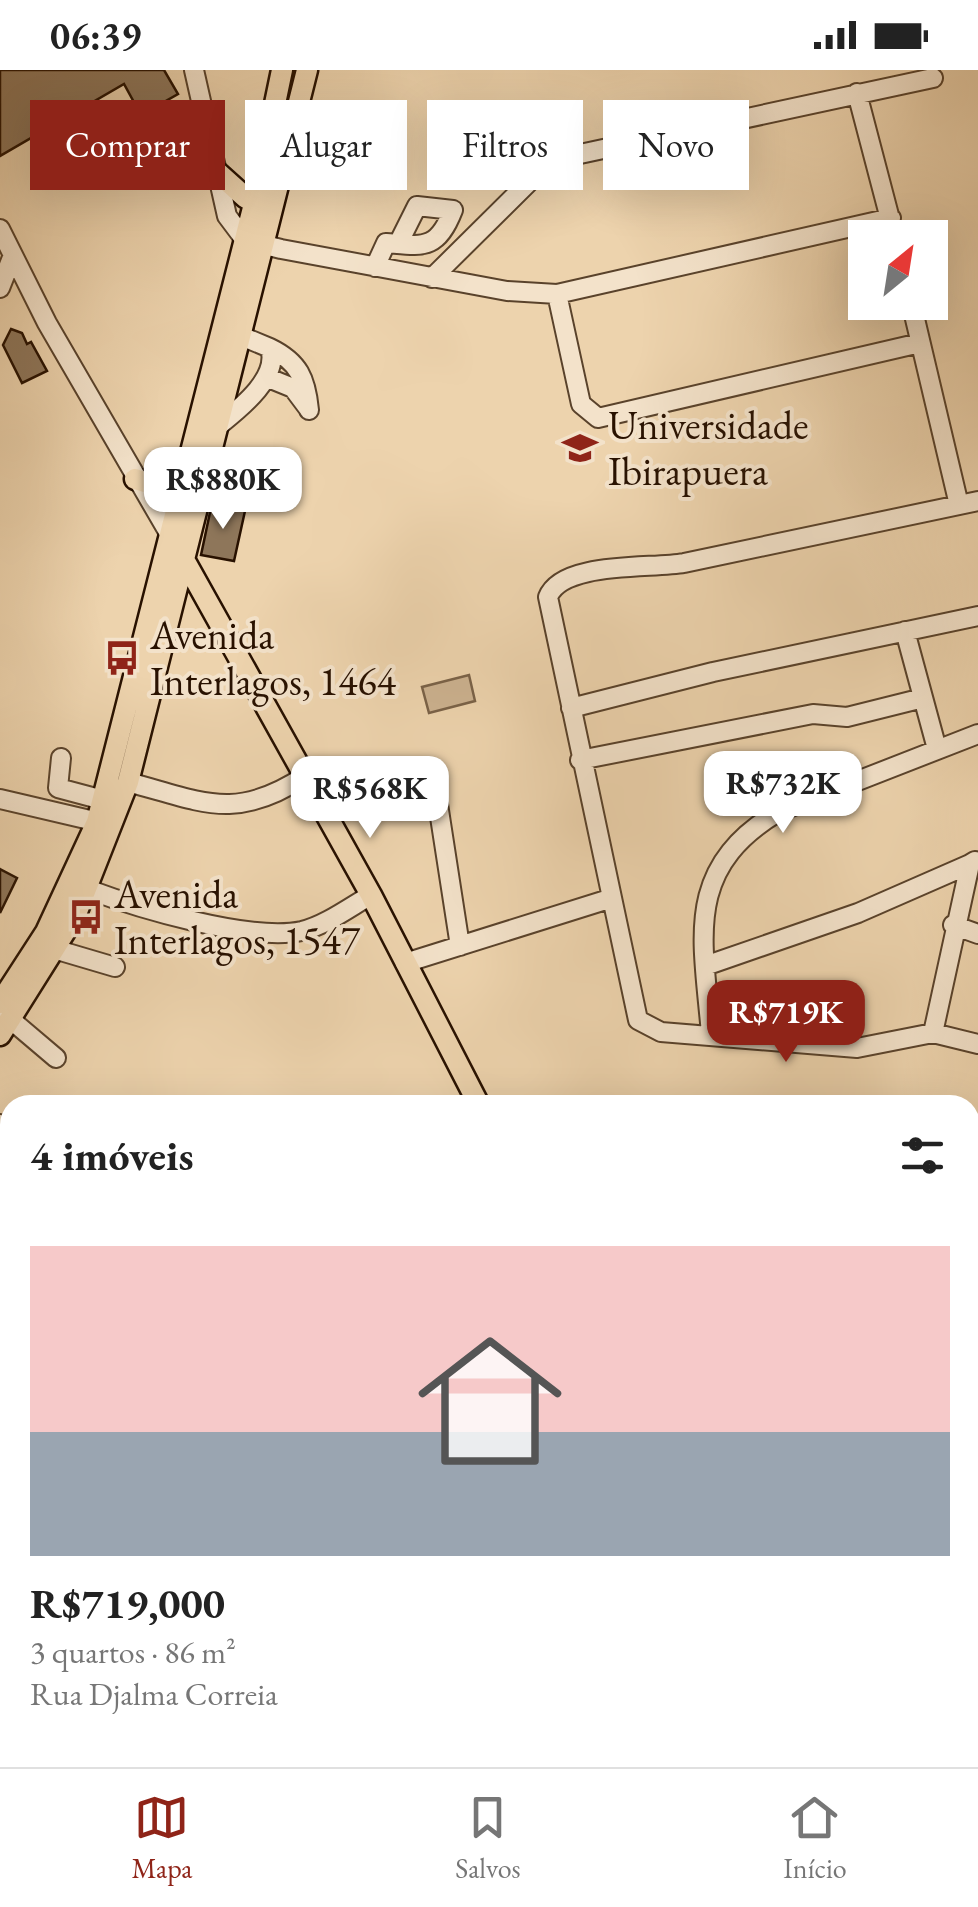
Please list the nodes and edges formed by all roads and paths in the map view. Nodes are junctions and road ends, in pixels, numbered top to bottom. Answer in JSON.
{"nodes":[{"id":1,"x":194,"y":70,"type":"edge"},
{"id":2,"x":282,"y":70,"type":"edge"},
{"id":3,"x":307,"y":70,"type":"edge"},
{"id":4,"x":933,"y":78,"type":"dead end"},
{"id":5,"x":857,"y":93,"type":"junction"},
{"id":6,"x":201,"y":100,"type":"edge"},
{"id":7,"x":225,"y":180,"type":"edge"},
{"id":8,"x":221,"y":190,"type":"edge"},
{"id":9,"x":276,"y":193,"type":"junction"},
{"id":10,"x":255,"y":200,"type":"junction"},
{"id":11,"x":891,"y":218,"type":"joint"},
{"id":12,"x":0,"y":229,"type":"edge"},
{"id":13,"x":253,"y":242,"type":"junction"},
{"id":14,"x":398,"y":244,"type":"dead end"},
{"id":15,"x":13,"y":255,"type":"junction"},
{"id":16,"x":376,"y":267,"type":"junction"},
{"id":17,"x":432,"y":278,"type":"junction"},
{"id":18,"x":0,"y":288,"type":"edge"},
{"id":19,"x":557,"y":294,"type":"junction"},
{"id":20,"x":914,"y":320,"type":"edge"},
{"id":21,"x":232,"y":331,"type":"junction"},
{"id":22,"x":920,"y":343,"type":"junction"},
{"id":23,"x":270,"y":348,"type":"junction"},
{"id":24,"x":266,"y":376,"type":"junction"},
{"id":25,"x":218,"y":426,"type":"junction"},
{"id":26,"x":135,"y":479,"type":"junction"},
{"id":27,"x":184,"y":480,"type":"junction"},
{"id":28,"x":978,"y":501,"type":"edge"},
{"id":29,"x":959,"y":505,"type":"junction"},
{"id":30,"x":170,"y":535,"type":"junction"},
{"id":31,"x":184,"y":561,"type":"junction"},
{"id":32,"x":978,"y":616,"type":"edge"},
{"id":33,"x":905,"y":630,"type":"junction"},
{"id":34,"x":923,"y":698,"type":"junction"},
{"id":35,"x":571,"y":708,"type":"junction"},
{"id":36,"x":978,"y":734,"type":"edge"},
{"id":37,"x":937,"y":749,"type":"junction"},
{"id":38,"x":61,"y":758,"type":"dead end"},
{"id":39,"x":580,"y":760,"type":"junction"},
{"id":40,"x":305,"y":776,"type":"junction"},
{"id":41,"x":128,"y":782,"type":"junction"},
{"id":42,"x":436,"y":791,"type":"dead end"},
{"id":43,"x":0,"y":799,"type":"edge"},
{"id":44,"x":103,"y":800,"type":"junction"},
{"id":45,"x":106,"y":823,"type":"junction"},
{"id":46,"x":974,"y":862,"type":"edge"},
{"id":47,"x":88,"y":889,"type":"junction"},
{"id":48,"x":371,"y":894,"type":"junction"},
{"id":49,"x":609,"y":900,"type":"junction"},
{"id":50,"x":953,"y":926,"type":"junction"},
{"id":51,"x":978,"y":934,"type":"edge"},
{"id":52,"x":460,"y":946,"type":"junction"},
{"id":53,"x":54,"y":949,"type":"junction"},
{"id":54,"x":405,"y":963,"type":"junction"},
{"id":55,"x":116,"y":966,"type":"dead end"},
{"id":56,"x":705,"y":966,"type":"junction"},
{"id":57,"x":2,"y":1019,"type":"edge"},
{"id":58,"x":933,"y":1033,"type":"junction"},
{"id":59,"x":711,"y":1034,"type":"junction"},
{"id":60,"x":978,"y":1044,"type":"edge"},
{"id":61,"x":56,"y":1058,"type":"dead end"},
{"id":62,"x":474,"y":1095,"type":"edge"}],
"edges":[{"from":1,"to":6,"type":"street"},
{"from":2,"to":10,"type":"main road"},
{"from":3,"to":9,"type":"main road"},
{"from":4,"to":5,"type":"street"},
{"from":5,"to":11,"type":"street"},
{"from":5,"to":17,"type":"street"},
{"from":7,"to":10,"type":"main road"},
{"from":8,"to":13,"type":"street"},
{"from":9,"to":10,"type":"main road"},
{"from":9,"to":13,"type":"main road"},
{"from":10,"to":13,"type":"main road"},
{"from":11,"to":19,"type":"street"},
{"from":12,"to":15,"type":"street"},
{"from":13,"to":16,"type":"street"},
{"from":13,"to":21,"type":"main road"},
{"from":14,"to":16,"type":"street"},
{"from":15,"to":18,"type":"street"},
{"from":15,"to":26,"type":"street"},
{"from":16,"to":17,"type":"street"},
{"from":17,"to":19,"type":"street"},
{"from":19,"to":22,"type":"street"},
{"from":20,"to":22,"type":"street"},
{"from":21,"to":23,"type":"street"},
{"from":21,"to":25,"type":"main road"},
{"from":21,"to":27,"type":"main road"},
{"from":22,"to":29,"type":"street"},
{"from":23,"to":24,"type":"street"},
{"from":23,"to":24,"type":"street"},
{"from":24,"to":25,"type":"street"},
{"from":25,"to":31,"type":"main road"},
{"from":26,"to":27,"type":"main road"},
{"from":26,"to":30,"type":"street"},
{"from":27,"to":30,"type":"main road"},
{"from":28,"to":29,"type":"street"},
{"from":29,"to":35,"type":"street"},
{"from":30,"to":31,"type":"main road"},
{"from":30,"to":44,"type":"main road"},
{"from":31,"to":40,"type":"main road"},
{"from":31,"to":41,"type":"main road"},
{"from":32,"to":33,"type":"street"},
{"from":33,"to":34,"type":"street"},
{"from":33,"to":35,"type":"street"},
{"from":34,"to":37,"type":"street"},
{"from":34,"to":39,"type":"street"},
{"from":35,"to":39,"type":"street"},
{"from":36,"to":37,"type":"street"},
{"from":37,"to":56,"type":"street"},
{"from":38,"to":44,"type":"street"},
{"from":39,"to":49,"type":"street"},
{"from":40,"to":41,"type":"street"},
{"from":40,"to":48,"type":"main road"},
{"from":41,"to":45,"type":"main road"},
{"from":42,"to":52,"type":"street"},
{"from":43,"to":45,"type":"street"},
{"from":44,"to":45,"type":"main road"},
{"from":45,"to":47,"type":"main road"},
{"from":45,"to":57,"type":"main road"},
{"from":46,"to":50,"type":"street"},
{"from":46,"to":56,"type":"street"},
{"from":47,"to":48,"type":"street"},
{"from":47,"to":53,"type":"main road"},
{"from":48,"to":54,"type":"main road"},
{"from":49,"to":52,"type":"street"},
{"from":49,"to":59,"type":"street"},
{"from":50,"to":51,"type":"street"},
{"from":50,"to":58,"type":"street"},
{"from":52,"to":54,"type":"street"},
{"from":53,"to":55,"type":"street"},
{"from":53,"to":57,"type":"main road"},
{"from":54,"to":62,"type":"main road"},
{"from":56,"to":59,"type":"street"},
{"from":57,"to":61,"type":"street"},
{"from":58,"to":59,"type":"street"},
{"from":58,"to":60,"type":"street"}]}
